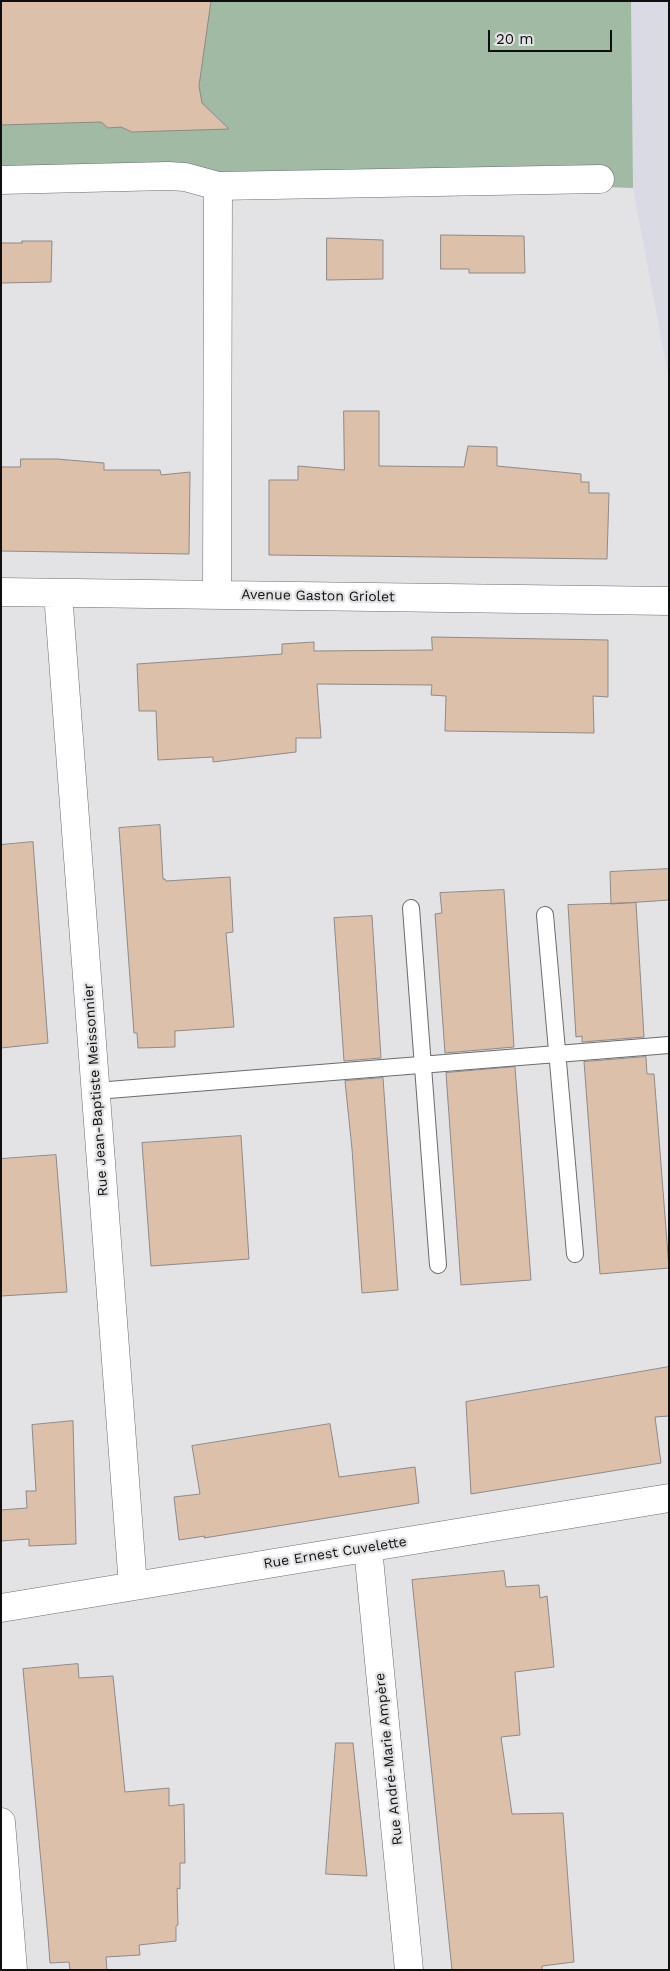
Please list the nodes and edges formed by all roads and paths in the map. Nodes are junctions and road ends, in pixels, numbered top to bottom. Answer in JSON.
{"nodes":[{"id":1,"x":600,"y":179,"type":"dead end"},
{"id":2,"x":1,"y":180,"type":"edge"},
{"id":3,"x":218,"y":186,"type":"junction"},
{"id":4,"x":1,"y":592,"type":"edge"},
{"id":5,"x":58,"y":593,"type":"junction"},
{"id":6,"x":217,"y":594,"type":"junction"},
{"id":7,"x":669,"y":601,"type":"edge"},
{"id":8,"x":411,"y":908,"type":"dead end"},
{"id":9,"x":545,"y":915,"type":"dead end"},
{"id":10,"x":669,"y":1045,"type":"edge"},
{"id":11,"x":558,"y":1054,"type":"junction"},
{"id":12,"x":422,"y":1065,"type":"junction"},
{"id":13,"x":96,"y":1091,"type":"junction"},
{"id":14,"x":575,"y":1254,"type":"dead end"},
{"id":15,"x":438,"y":1265,"type":"dead end"},
{"id":16,"x":669,"y":1498,"type":"edge"},
{"id":17,"x":368,"y":1548,"type":"junction"},
{"id":18,"x":133,"y":1586,"type":"junction"},
{"id":19,"x":1,"y":1608,"type":"edge"},
{"id":20,"x":1,"y":1822,"type":"edge"},
{"id":21,"x":13,"y":1970,"type":"edge"},
{"id":22,"x":409,"y":1970,"type":"edge"}],
"edges":[{"from":1,"to":3,"type":"street"},
{"from":2,"to":3,"type":"street"},
{"from":3,"to":6,"type":"street"},
{"from":4,"to":5,"type":"street","name":"Avenue Gaston Griolet"},
{"from":5,"to":6,"type":"street","name":"Avenue Gaston Griolet"},
{"from":5,"to":13,"type":"street","name":"Rue Jean-Baptiste Meissonnier"},
{"from":6,"to":7,"type":"street","name":"Avenue Gaston Griolet"},
{"from":8,"to":12,"type":"lane"},
{"from":9,"to":11,"type":"lane"},
{"from":10,"to":11,"type":"lane"},
{"from":11,"to":12,"type":"lane"},
{"from":11,"to":14,"type":"lane"},
{"from":12,"to":13,"type":"lane"},
{"from":12,"to":15,"type":"lane"},
{"from":13,"to":18,"type":"street","name":"Rue Jean-Baptiste Meissonnier"},
{"from":16,"to":17,"type":"street","name":"Rue Ernest Cuvelette"},
{"from":17,"to":18,"type":"street","name":"Rue Ernest Cuvelette"},
{"from":17,"to":22,"type":"street","name":"Rue André-Marie Ampère"},
{"from":18,"to":19,"type":"street","name":"Rue Ernest Cuvelette"},
{"from":20,"to":21,"type":"street"}]}
